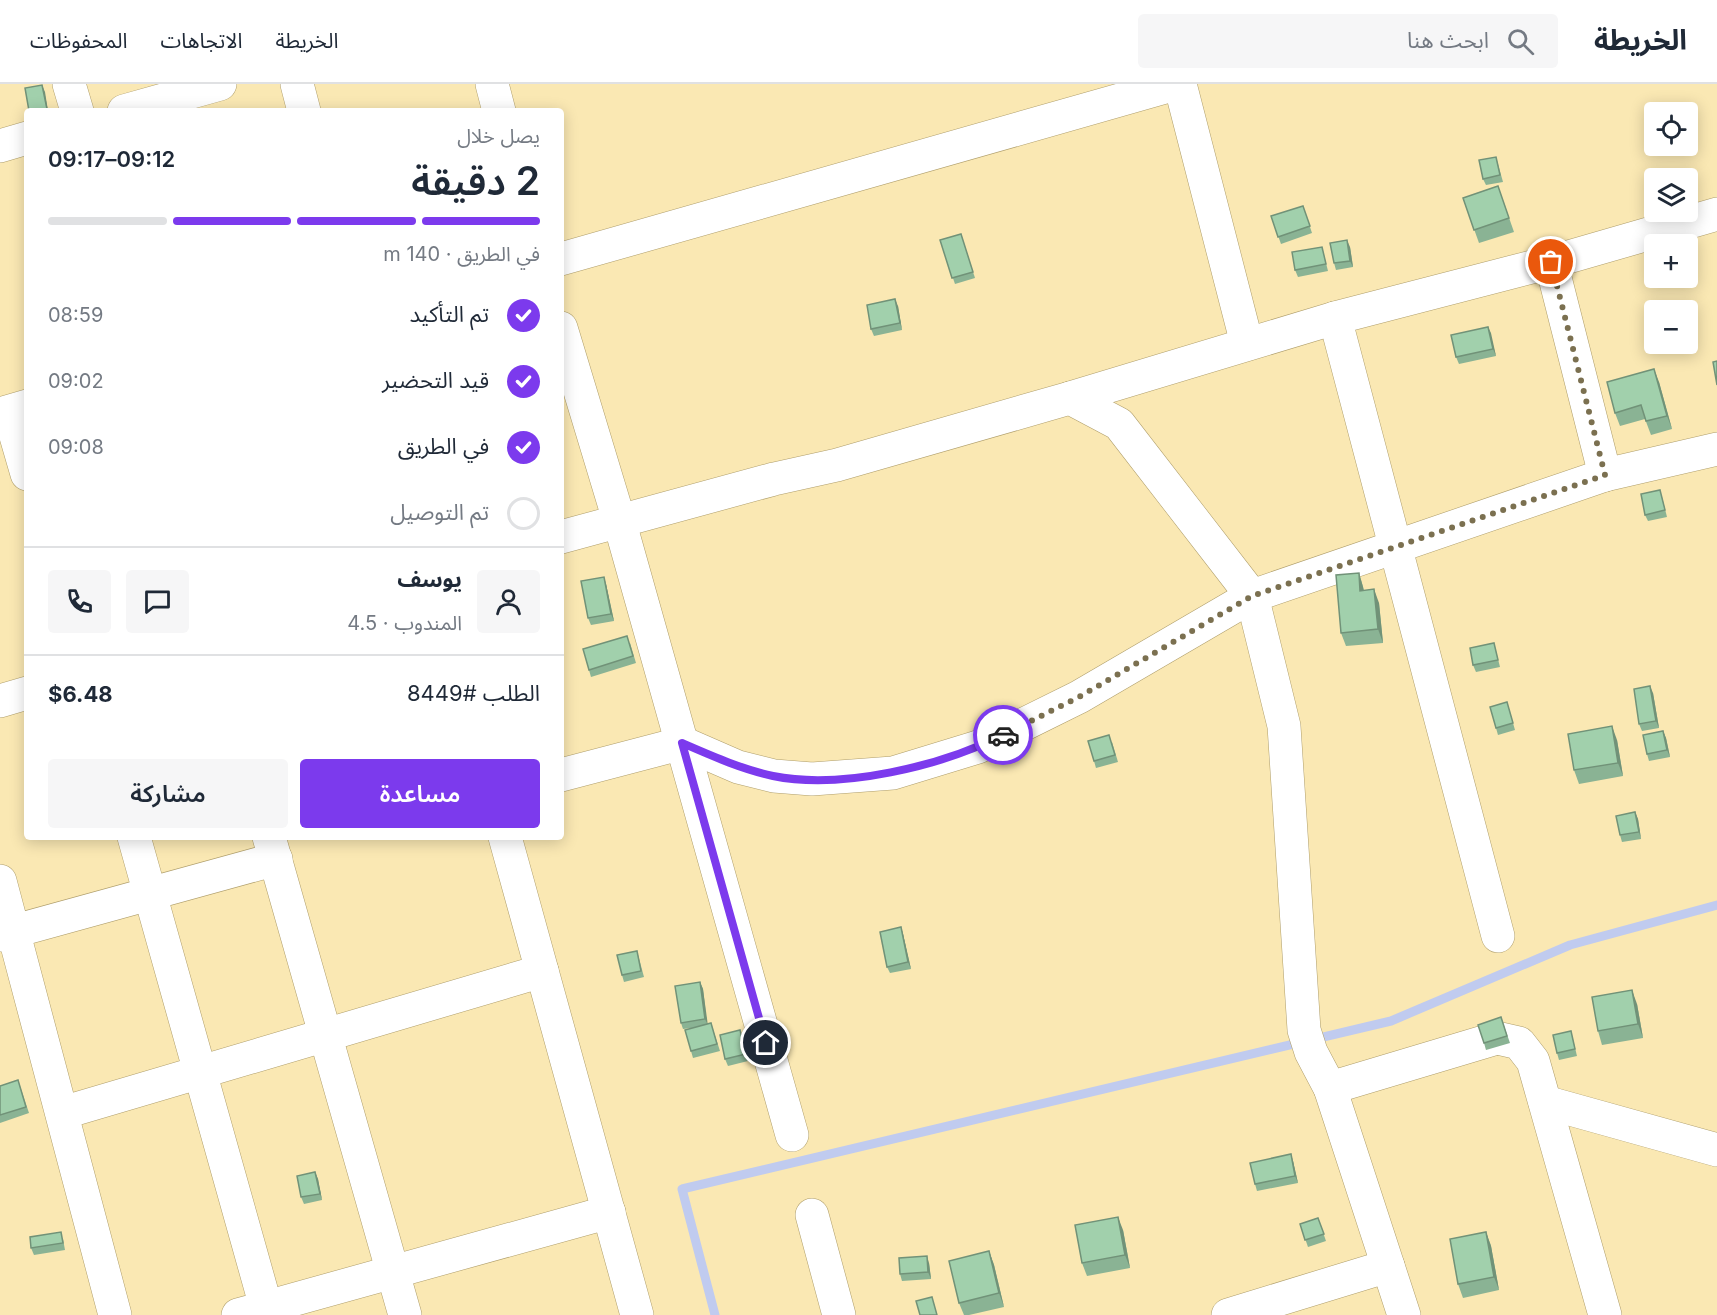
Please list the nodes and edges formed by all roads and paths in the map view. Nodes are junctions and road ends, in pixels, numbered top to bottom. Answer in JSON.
{"nodes":[{"id":1,"x":69,"y":84,"type":"edge"},
{"id":2,"x":220,"y":84,"type":"edge"},
{"id":3,"x":297,"y":84,"type":"edge"},
{"id":4,"x":492,"y":84,"type":"edge"},
{"id":5,"x":1178,"y":84,"type":"edge"},
{"id":6,"x":76,"y":108,"type":"edge"},
{"id":7,"x":135,"y":108,"type":"edge"},
{"id":8,"x":303,"y":108,"type":"edge"},
{"id":9,"x":498,"y":108,"type":"edge"},
{"id":10,"x":24,"y":139,"type":"edge"},
{"id":11,"x":0,"y":146,"type":"edge"},
{"id":12,"x":1717,"y":214,"type":"edge"},
{"id":13,"x":564,"y":258,"type":"edge"},
{"id":14,"x":1551,"y":262,"type":"junction"},
{"id":15,"x":1335,"y":318,"type":"junction"},
{"id":16,"x":564,"y":338,"type":"edge"},
{"id":17,"x":1247,"y":344,"type":"junction"},
{"id":18,"x":1070,"y":398,"type":"junction"},
{"id":19,"x":12,"y":411,"type":"edge"},
{"id":20,"x":1717,"y":449,"type":"edge"},
{"id":21,"x":24,"y":461,"type":"edge"},
{"id":22,"x":1605,"y":475,"type":"junction"},
{"id":23,"x":619,"y":520,"type":"junction"},
{"id":24,"x":564,"y":536,"type":"edge"},
{"id":25,"x":1395,"y":546,"type":"junction"},
{"id":26,"x":1252,"y":596,"type":"junction"},
{"id":27,"x":24,"y":694,"type":"edge"},
{"id":28,"x":0,"y":700,"type":"edge"},
{"id":29,"x":682,"y":743,"type":"junction"},
{"id":30,"x":564,"y":774,"type":"edge"},
{"id":31,"x":135,"y":840,"type":"edge"},
{"id":32,"x":506,"y":840,"type":"edge"},
{"id":33,"x":272,"y":848,"type":"edge"},
{"id":34,"x":0,"y":881,"type":"edge"},
{"id":35,"x":150,"y":894,"type":"junction"},
{"id":36,"x":7,"y":933,"type":"edge"},
{"id":37,"x":1498,"y":936,"type":"dead end"},
{"id":38,"x":542,"y":971,"type":"junction"},
{"id":39,"x":326,"y":1035,"type":"junction"},
{"id":40,"x":200,"y":1072,"type":"junction"},
{"id":41,"x":1330,"y":1088,"type":"junction"},
{"id":42,"x":1545,"y":1102,"type":"junction"},
{"id":43,"x":62,"y":1113,"type":"junction"},
{"id":44,"x":792,"y":1135,"type":"dead end"},
{"id":45,"x":1717,"y":1150,"type":"edge"},
{"id":46,"x":609,"y":1212,"type":"junction"},
{"id":47,"x":812,"y":1215,"type":"dead end"},
{"id":48,"x":1388,"y":1266,"type":"junction"},
{"id":49,"x":393,"y":1272,"type":"junction"},
{"id":50,"x":252,"y":1311,"type":"edge"},
{"id":51,"x":115,"y":1315,"type":"edge"},
{"id":52,"x":405,"y":1315,"type":"edge"},
{"id":53,"x":637,"y":1315,"type":"edge"},
{"id":54,"x":840,"y":1315,"type":"edge"},
{"id":55,"x":1228,"y":1315,"type":"edge"},
{"id":56,"x":1404,"y":1315,"type":"edge"},
{"id":57,"x":1605,"y":1315,"type":"edge"}],
"edges":[{"from":1,"to":6,"type":"street"},
{"from":2,"to":7,"type":"street"},
{"from":3,"to":8,"type":"street"},
{"from":4,"to":9,"type":"street"},
{"from":5,"to":13,"type":"street"},
{"from":5,"to":17,"type":"street"},
{"from":10,"to":11,"type":"street"},
{"from":12,"to":14,"type":"street"},
{"from":14,"to":15,"type":"street"},
{"from":14,"to":22,"type":"street"},
{"from":15,"to":17,"type":"street"},
{"from":15,"to":25,"type":"street"},
{"from":16,"to":23,"type":"street"},
{"from":17,"to":18,"type":"street"},
{"from":18,"to":23,"type":"street"},
{"from":18,"to":26,"type":"street"},
{"from":19,"to":21,"type":"street"},
{"from":20,"to":22,"type":"street"},
{"from":22,"to":25,"type":"street"},
{"from":23,"to":24,"type":"street"},
{"from":23,"to":29,"type":"street"},
{"from":25,"to":26,"type":"street"},
{"from":25,"to":37,"type":"street"},
{"from":26,"to":29,"type":"street"},
{"from":26,"to":41,"type":"street"},
{"from":27,"to":28,"type":"street"},
{"from":29,"to":30,"type":"street"},
{"from":29,"to":44,"type":"street"},
{"from":31,"to":35,"type":"street"},
{"from":32,"to":38,"type":"street"},
{"from":33,"to":35,"type":"street"},
{"from":33,"to":39,"type":"street"},
{"from":34,"to":36,"type":"street"},
{"from":35,"to":36,"type":"street"},
{"from":35,"to":40,"type":"street"},
{"from":36,"to":43,"type":"street"},
{"from":38,"to":39,"type":"street"},
{"from":38,"to":46,"type":"street"},
{"from":39,"to":40,"type":"street"},
{"from":39,"to":49,"type":"street"},
{"from":40,"to":43,"type":"street"},
{"from":40,"to":50,"type":"street"},
{"from":41,"to":42,"type":"street"},
{"from":41,"to":48,"type":"street"},
{"from":42,"to":45,"type":"street"},
{"from":42,"to":57,"type":"street"},
{"from":43,"to":51,"type":"street"},
{"from":46,"to":49,"type":"street"},
{"from":46,"to":53,"type":"street"},
{"from":47,"to":54,"type":"street"},
{"from":48,"to":55,"type":"street"},
{"from":48,"to":56,"type":"street"},
{"from":49,"to":50,"type":"street"},
{"from":49,"to":52,"type":"street"}]}
